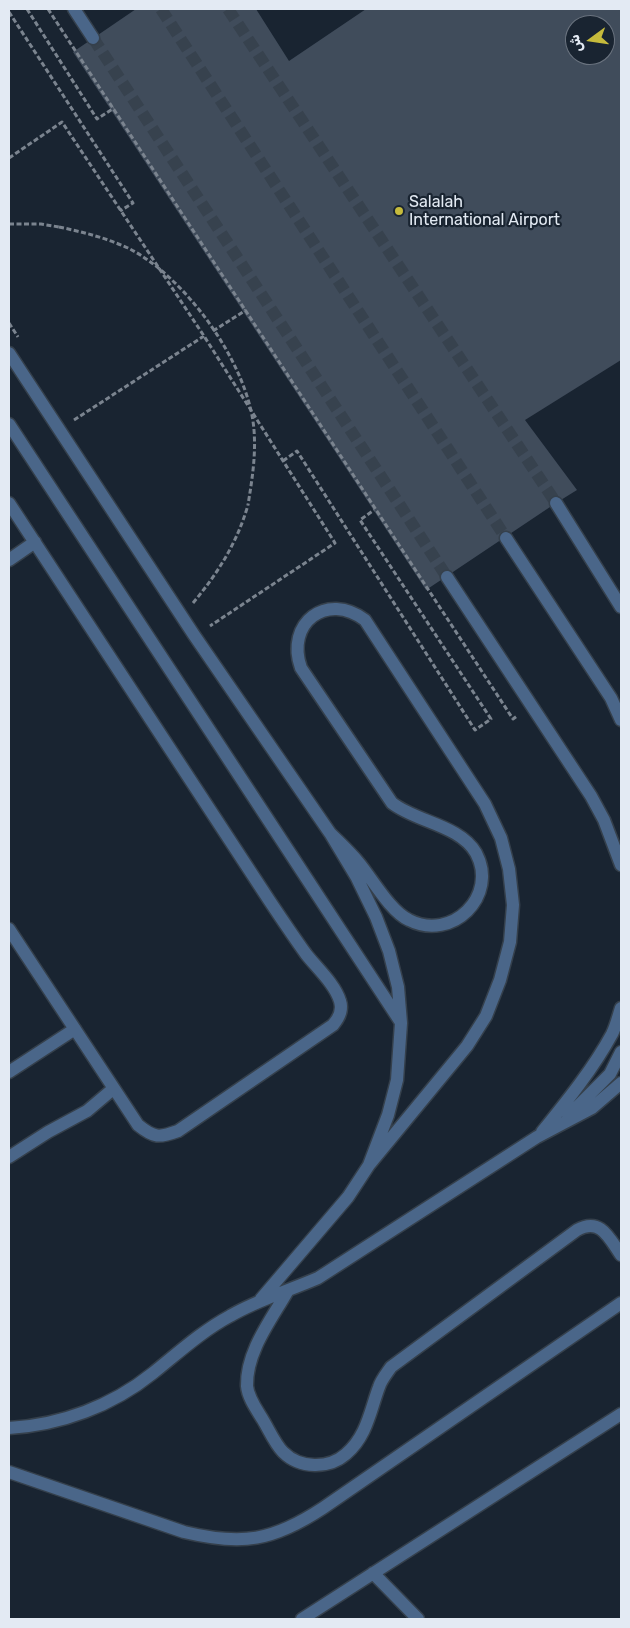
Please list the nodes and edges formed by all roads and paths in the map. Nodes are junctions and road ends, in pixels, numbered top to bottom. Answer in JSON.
{"nodes":[{"id":1,"x":27,"y":9,"type":"edge"},
{"id":2,"x":48,"y":9,"type":"edge"},
{"id":3,"x":74,"y":9,"type":"edge"},
{"id":4,"x":9,"y":12,"type":"edge"},
{"id":5,"x":93,"y":38,"type":"tunnel mouth"},
{"id":6,"x":114,"y":108,"type":"junction"},
{"id":7,"x":9,"y":158,"type":"edge"},
{"id":8,"x":120,"y":211,"type":"junction"},
{"id":9,"x":9,"y":224,"type":"edge"},
{"id":10,"x":246,"y":310,"type":"junction"},
{"id":11,"x":9,"y":323,"type":"edge"},
{"id":12,"x":213,"y":331,"type":"junction"},
{"id":13,"x":204,"y":336,"type":"junction"},
{"id":14,"x":20,"y":340,"type":"dead end"},
{"id":15,"x":9,"y":353,"type":"edge"},
{"id":16,"x":68,"y":413,"type":"dead end"},
{"id":17,"x":9,"y":424,"type":"edge"},
{"id":18,"x":283,"y":461,"type":"junction"},
{"id":19,"x":556,"y":502,"type":"tunnel mouth"},
{"id":20,"x":9,"y":503,"type":"edge"},
{"id":21,"x":374,"y":510,"type":"junction"},
{"id":22,"x":506,"y":538,"type":"tunnel mouth"},
{"id":23,"x":35,"y":542,"type":"junction"},
{"id":24,"x":9,"y":560,"type":"edge"},
{"id":25,"x":447,"y":576,"type":"tunnel mouth"},
{"id":26,"x":621,"y":608,"type":"edge"},
{"id":27,"x":198,"y":611,"type":"dead end"},
{"id":28,"x":208,"y":627,"type":"dead end"},
{"id":29,"x":532,"y":706,"type":"junction"},
{"id":30,"x":621,"y":720,"type":"edge"},
{"id":31,"x":330,"y":833,"type":"junction"},
{"id":32,"x":621,"y":865,"type":"edge"},
{"id":33,"x":9,"y":929,"type":"edge"},
{"id":34,"x":621,"y":1008,"type":"edge"},
{"id":35,"x":401,"y":1023,"type":"junction"},
{"id":36,"x":75,"y":1029,"type":"junction"},
{"id":37,"x":621,"y":1052,"type":"edge"},
{"id":38,"x":9,"y":1072,"type":"edge"},
{"id":39,"x":621,"y":1082,"type":"edge"},
{"id":40,"x":113,"y":1089,"type":"junction"},
{"id":41,"x":560,"y":1125,"type":"junction"},
{"id":42,"x":537,"y":1137,"type":"junction"},
{"id":43,"x":9,"y":1157,"type":"edge"},
{"id":44,"x":369,"y":1165,"type":"junction"},
{"id":45,"x":621,"y":1255,"type":"edge"},
{"id":46,"x":287,"y":1292,"type":"junction"},
{"id":47,"x":262,"y":1300,"type":"junction"},
{"id":48,"x":621,"y":1303,"type":"edge"},
{"id":49,"x":621,"y":1414,"type":"edge"},
{"id":50,"x":9,"y":1428,"type":"edge"},
{"id":51,"x":9,"y":1472,"type":"edge"},
{"id":52,"x":373,"y":1573,"type":"junction"},
{"id":53,"x":302,"y":1619,"type":"edge"},
{"id":54,"x":418,"y":1619,"type":"edge"}],
"edges":[{"from":1,"to":6,"type":"path"},
{"from":2,"to":6,"type":"path"},
{"from":3,"to":5,"type":"street"},
{"from":4,"to":8,"type":"path"},
{"from":6,"to":10,"type":"path"},
{"from":7,"to":8,"type":"path"},
{"from":8,"to":13,"type":"path"},
{"from":9,"to":12,"type":"path","bridge":true},
{"from":10,"to":12,"type":"path"},
{"from":10,"to":21,"type":"path"},
{"from":11,"to":14,"type":"path"},
{"from":12,"to":27,"type":"path","bridge":true},
{"from":13,"to":16,"type":"path"},
{"from":13,"to":18,"type":"path"},
{"from":15,"to":31,"type":"street"},
{"from":17,"to":35,"type":"street"},
{"from":18,"to":21,"type":"path"},
{"from":18,"to":28,"type":"path"},
{"from":19,"to":26,"type":"street"},
{"from":20,"to":23,"type":"street"},
{"from":21,"to":29,"type":"path"},
{"from":22,"to":30,"type":"street"},
{"from":23,"to":24,"type":"street"},
{"from":23,"to":40,"type":"street"},
{"from":25,"to":29,"type":"street"},
{"from":29,"to":32,"type":"street"},
{"from":31,"to":35,"type":"street"},
{"from":31,"to":44,"type":"street"},
{"from":33,"to":36,"type":"street"},
{"from":34,"to":42,"type":"street"},
{"from":35,"to":44,"type":"street"},
{"from":36,"to":38,"type":"street"},
{"from":36,"to":40,"type":"street"},
{"from":37,"to":41,"type":"street"},
{"from":39,"to":41,"type":"street"},
{"from":40,"to":43,"type":"street"},
{"from":41,"to":42,"type":"street"},
{"from":42,"to":46,"type":"street"},
{"from":44,"to":47,"type":"street"},
{"from":45,"to":46,"type":"street"},
{"from":46,"to":47,"type":"street"},
{"from":47,"to":50,"type":"street"},
{"from":48,"to":51,"type":"street"},
{"from":49,"to":52,"type":"street"},
{"from":52,"to":53,"type":"street"},
{"from":52,"to":54,"type":"street"}]}
